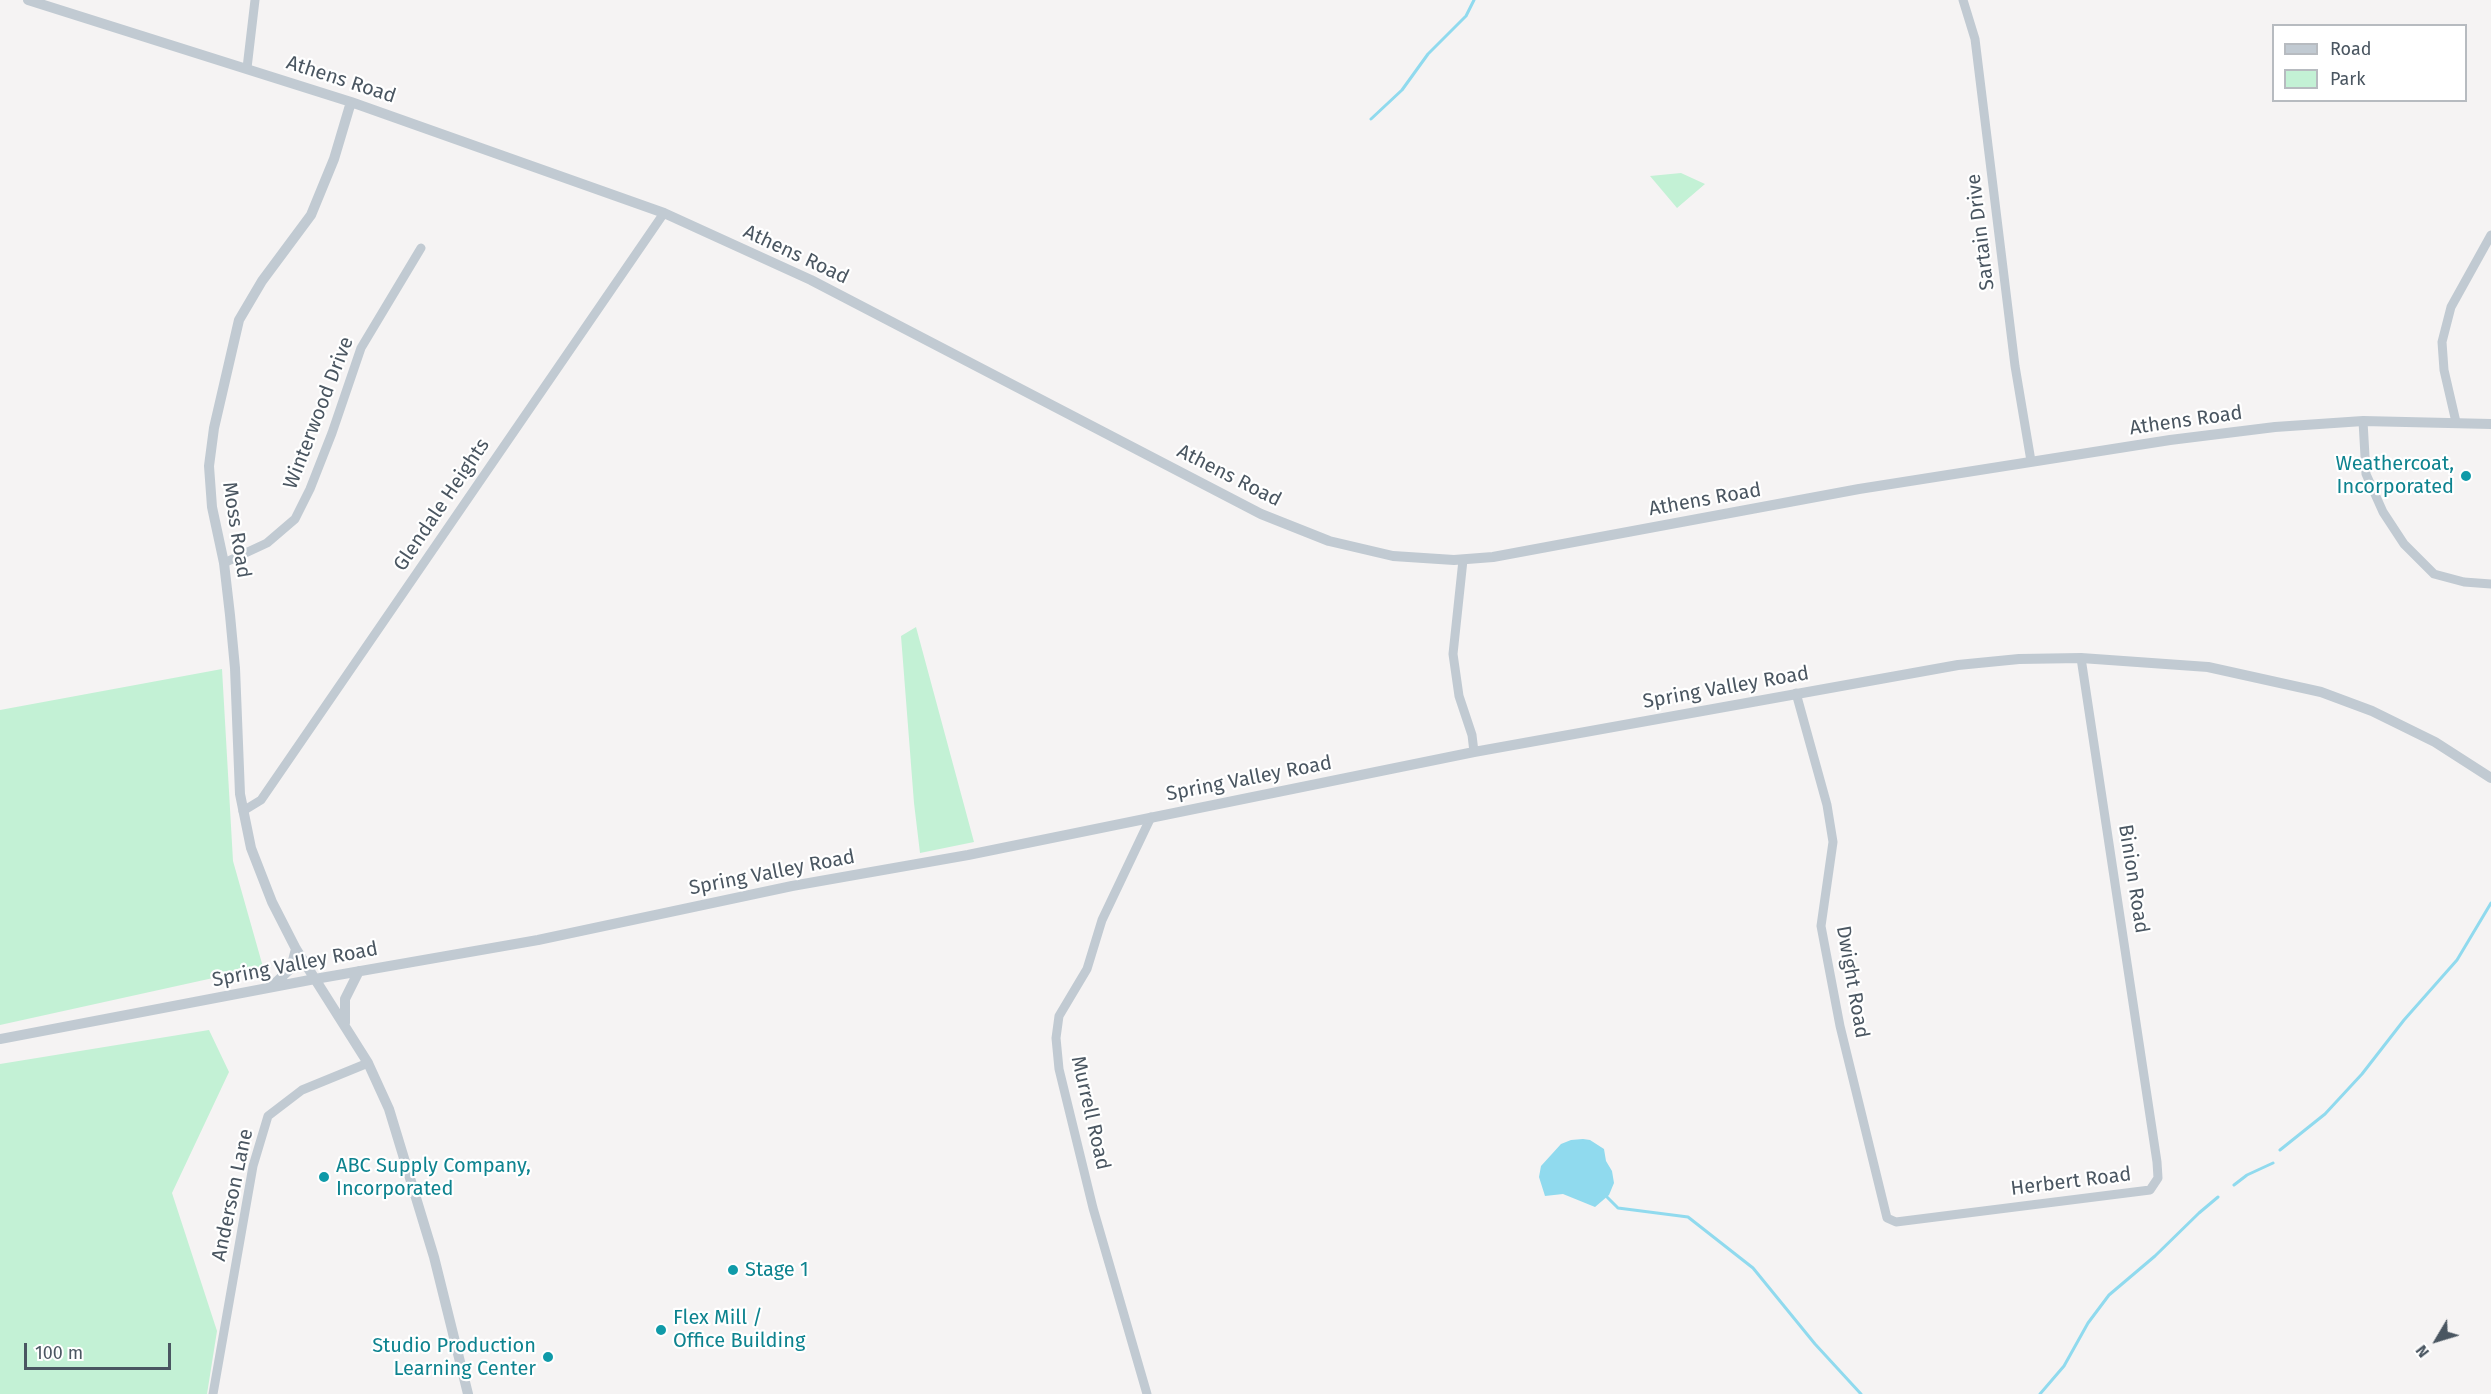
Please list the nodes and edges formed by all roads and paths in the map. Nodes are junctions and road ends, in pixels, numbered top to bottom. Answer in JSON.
{"nodes":[{"id":1,"x":28,"y":0,"type":"edge"},
{"id":2,"x":255,"y":0,"type":"edge"},
{"id":3,"x":1963,"y":0,"type":"edge"},
{"id":4,"x":247,"y":68,"type":"junction"},
{"id":5,"x":351,"y":102,"type":"junction"},
{"id":6,"x":664,"y":213,"type":"junction"},
{"id":7,"x":2491,"y":236,"type":"edge"},
{"id":8,"x":421,"y":248,"type":"dead end"},
{"id":9,"x":2364,"y":421,"type":"junction"},
{"id":10,"x":2456,"y":422,"type":"junction"},
{"id":11,"x":2491,"y":424,"type":"edge"},
{"id":12,"x":2031,"y":461,"type":"junction"},
{"id":13,"x":1462,"y":560,"type":"junction"},
{"id":14,"x":224,"y":563,"type":"junction"},
{"id":15,"x":2491,"y":585,"type":"edge"},
{"id":16,"x":2081,"y":658,"type":"junction"},
{"id":17,"x":1796,"y":693,"type":"junction"},
{"id":18,"x":1474,"y":752,"type":"junction"},
{"id":19,"x":2491,"y":778,"type":"edge"},
{"id":20,"x":243,"y":811,"type":"junction"},
{"id":21,"x":1151,"y":817,"type":"junction"},
{"id":22,"x":296,"y":949,"type":"junction"},
{"id":23,"x":359,"y":971,"type":"junction"},
{"id":24,"x":315,"y":979,"type":"junction"},
{"id":25,"x":271,"y":988,"type":"junction"},
{"id":26,"x":346,"y":1029,"type":"junction"},
{"id":27,"x":0,"y":1040,"type":"edge"},
{"id":28,"x":368,"y":1063,"type":"junction"},
{"id":29,"x":2149,"y":1106,"type":"joint"},
{"id":30,"x":1945,"y":1216,"type":"joint"},
{"id":31,"x":213,"y":1394,"type":"edge"},
{"id":32,"x":468,"y":1394,"type":"edge"},
{"id":33,"x":1147,"y":1394,"type":"edge"}],
"edges":[{"from":1,"to":4,"type":"street","name":"Athens Road"},
{"from":2,"to":4,"type":"street"},
{"from":3,"to":12,"type":"street","name":"Sartain Drive"},
{"from":4,"to":5,"type":"street","name":"Athens Road"},
{"from":5,"to":6,"type":"street","name":"Athens Road"},
{"from":5,"to":14,"type":"street","name":"Moss Road"},
{"from":6,"to":13,"type":"street","name":"Athens Road"},
{"from":6,"to":20,"type":"street","name":"Glendale Heights"},
{"from":7,"to":10,"type":"street"},
{"from":8,"to":14,"type":"street","name":"Winterwood Drive"},
{"from":9,"to":10,"type":"street","name":"Athens Road"},
{"from":9,"to":12,"type":"street","name":"Athens Road"},
{"from":9,"to":15,"type":"street"},
{"from":10,"to":11,"type":"street","name":"Athens Road"},
{"from":12,"to":13,"type":"street","name":"Athens Road"},
{"from":13,"to":18,"type":"street"},
{"from":14,"to":20,"type":"street","name":"Moss Road"},
{"from":16,"to":17,"type":"street","name":"Spring Valley Road"},
{"from":16,"to":19,"type":"street","name":"Spring Valley Road"},
{"from":16,"to":29,"type":"street","name":"Binion Road"},
{"from":17,"to":18,"type":"street","name":"Spring Valley Road"},
{"from":17,"to":30,"type":"street","name":"Dwight Road"},
{"from":18,"to":21,"type":"street","name":"Spring Valley Road"},
{"from":20,"to":22,"type":"street","name":"Moss Road"},
{"from":21,"to":23,"type":"street","name":"Spring Valley Road"},
{"from":21,"to":33,"type":"street","name":"Murrell Road"},
{"from":22,"to":24,"type":"street","name":"Moss Road"},
{"from":22,"to":25,"type":"street"},
{"from":23,"to":24,"type":"street","name":"Spring Valley Road"},
{"from":23,"to":26,"type":"street"},
{"from":24,"to":25,"type":"street","name":"Spring Valley Road"},
{"from":24,"to":26,"type":"street","name":"Moss Road"},
{"from":25,"to":27,"type":"street","name":"Spring Valley Road"},
{"from":26,"to":28,"type":"street","name":"Moss Road"},
{"from":28,"to":31,"type":"street","name":"Anderson Lane"},
{"from":28,"to":32,"type":"street","name":"Moss Road"},
{"from":29,"to":30,"type":"street","name":"Herbert Road"}]}
